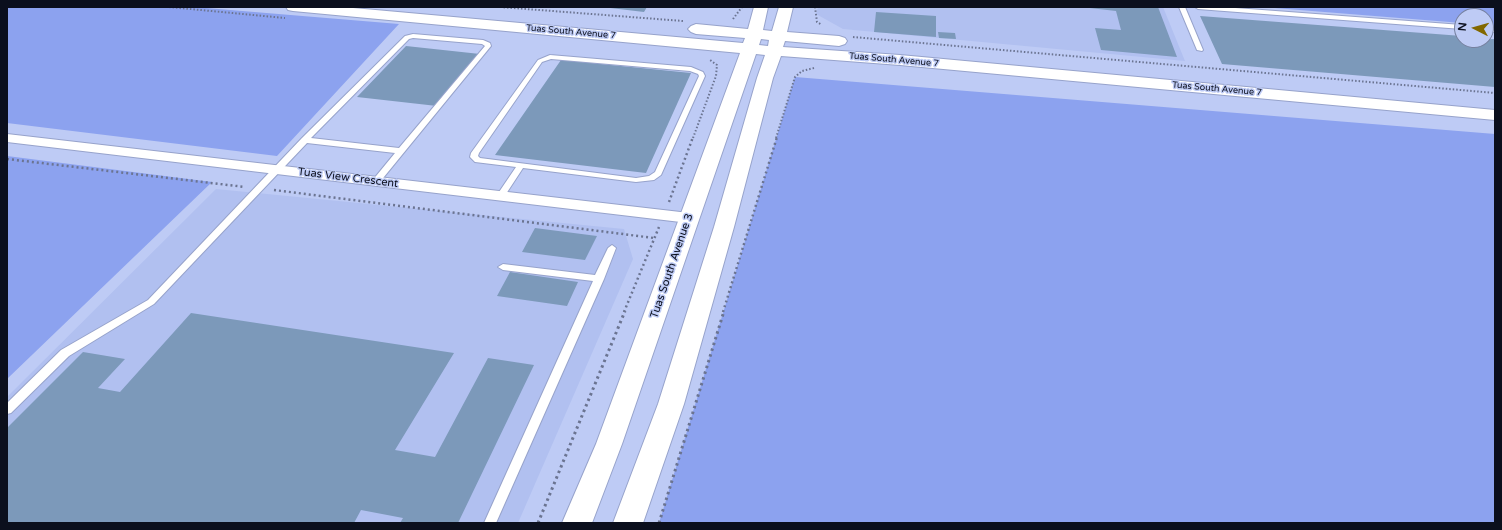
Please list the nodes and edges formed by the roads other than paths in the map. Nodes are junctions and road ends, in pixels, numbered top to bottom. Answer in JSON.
{"nodes":[{"id":1,"x":293,"y":7,"type":"edge"},
{"id":2,"x":446,"y":7,"type":"edge"},
{"id":3,"x":761,"y":7,"type":"edge"},
{"id":4,"x":1182,"y":7,"type":"edge"},
{"id":5,"x":1198,"y":7,"type":"edge"},
{"id":6,"x":785,"y":10,"type":"edge"},
{"id":7,"x":1454,"y":26,"type":"edge"},
{"id":8,"x":755,"y":33,"type":"junction"},
{"id":9,"x":778,"y":35,"type":"junction"},
{"id":10,"x":706,"y":37,"type":"junction"},
{"id":11,"x":820,"y":40,"type":"junction"},
{"id":12,"x":749,"y":49,"type":"junction"},
{"id":13,"x":1200,"y":50,"type":"dead end"},
{"id":14,"x":774,"y":51,"type":"junction"},
{"id":15,"x":765,"y":78,"type":"junction"},
{"id":16,"x":738,"y":80,"type":"junction"},
{"id":17,"x":1495,"y":100,"type":"edge"},
{"id":18,"x":1495,"y":115,"type":"edge"},
{"id":19,"x":7,"y":138,"type":"edge"},
{"id":20,"x":305,"y":140,"type":"junction"},
{"id":21,"x":401,"y":150,"type":"junction"},
{"id":22,"x":521,"y":165,"type":"junction"},
{"id":23,"x":277,"y":169,"type":"junction"},
{"id":24,"x":376,"y":181,"type":"junction"},
{"id":25,"x":501,"y":196,"type":"junction"},
{"id":26,"x":677,"y":216,"type":"junction"},
{"id":27,"x":612,"y":248,"type":"dead end"},
{"id":28,"x":503,"y":267,"type":"dead end"},
{"id":29,"x":599,"y":279,"type":"junction"},
{"id":30,"x":7,"y":410,"type":"edge"},
{"id":31,"x":490,"y":523,"type":"edge"},
{"id":32,"x":577,"y":523,"type":"edge"},
{"id":33,"x":628,"y":523,"type":"edge"}],
"edges":[{"from":1,"to":10,"type":"street","name":"Tuas South Avenue 7"},
{"from":2,"to":10,"type":"street","name":"Tuas South Avenue 7"},
{"from":3,"to":8,"type":"street","name":"Tuas South Avenue 3"},
{"from":3,"to":10,"type":"street"},
{"from":4,"to":13,"type":"lane"},
{"from":5,"to":7,"type":"lane"},
{"from":6,"to":9,"type":"street"},
{"from":6,"to":11,"type":"street"},
{"from":8,"to":9,"type":"street","name":"Tuas South Avenue 7"},
{"from":8,"to":10,"type":"street","name":"Tuas South Avenue 7"},
{"from":8,"to":12,"type":"street","name":"Tuas South Avenue 3"},
{"from":9,"to":11,"type":"street","name":"Tuas South Avenue 7"},
{"from":9,"to":14,"type":"street"},
{"from":10,"to":12,"type":"street","name":"Tuas South Avenue 7"},
{"from":10,"to":16,"type":"street"},
{"from":11,"to":14,"type":"street","name":"Tuas South Avenue 7"},
{"from":11,"to":15,"type":"street"},
{"from":11,"to":17,"type":"street","name":"Tuas South Avenue 7"},
{"from":11,"to":18,"type":"street","name":"Tuas South Avenue 7"},
{"from":12,"to":14,"type":"street","name":"Tuas South Avenue 7"},
{"from":12,"to":16,"type":"street","name":"Tuas South Avenue 3"},
{"from":14,"to":15,"type":"street"},
{"from":15,"to":33,"type":"street"},
{"from":16,"to":26,"type":"street","name":"Tuas South Avenue 3"},
{"from":19,"to":23,"type":"street","name":"Tuas View Crescent"},
{"from":20,"to":21,"type":"lane"},
{"from":20,"to":21,"type":"lane"},
{"from":20,"to":23,"type":"lane"},
{"from":21,"to":24,"type":"lane"},
{"from":22,"to":22,"type":"lane"},
{"from":22,"to":25,"type":"lane"},
{"from":23,"to":24,"type":"street","name":"Tuas View Crescent"},
{"from":23,"to":30,"type":"lane"},
{"from":24,"to":25,"type":"street","name":"Tuas View Crescent"},
{"from":25,"to":26,"type":"street","name":"Tuas View Crescent"},
{"from":26,"to":32,"type":"street","name":"Tuas South Avenue 3"},
{"from":27,"to":29,"type":"lane"},
{"from":28,"to":29,"type":"lane"},
{"from":29,"to":31,"type":"lane"}]}
